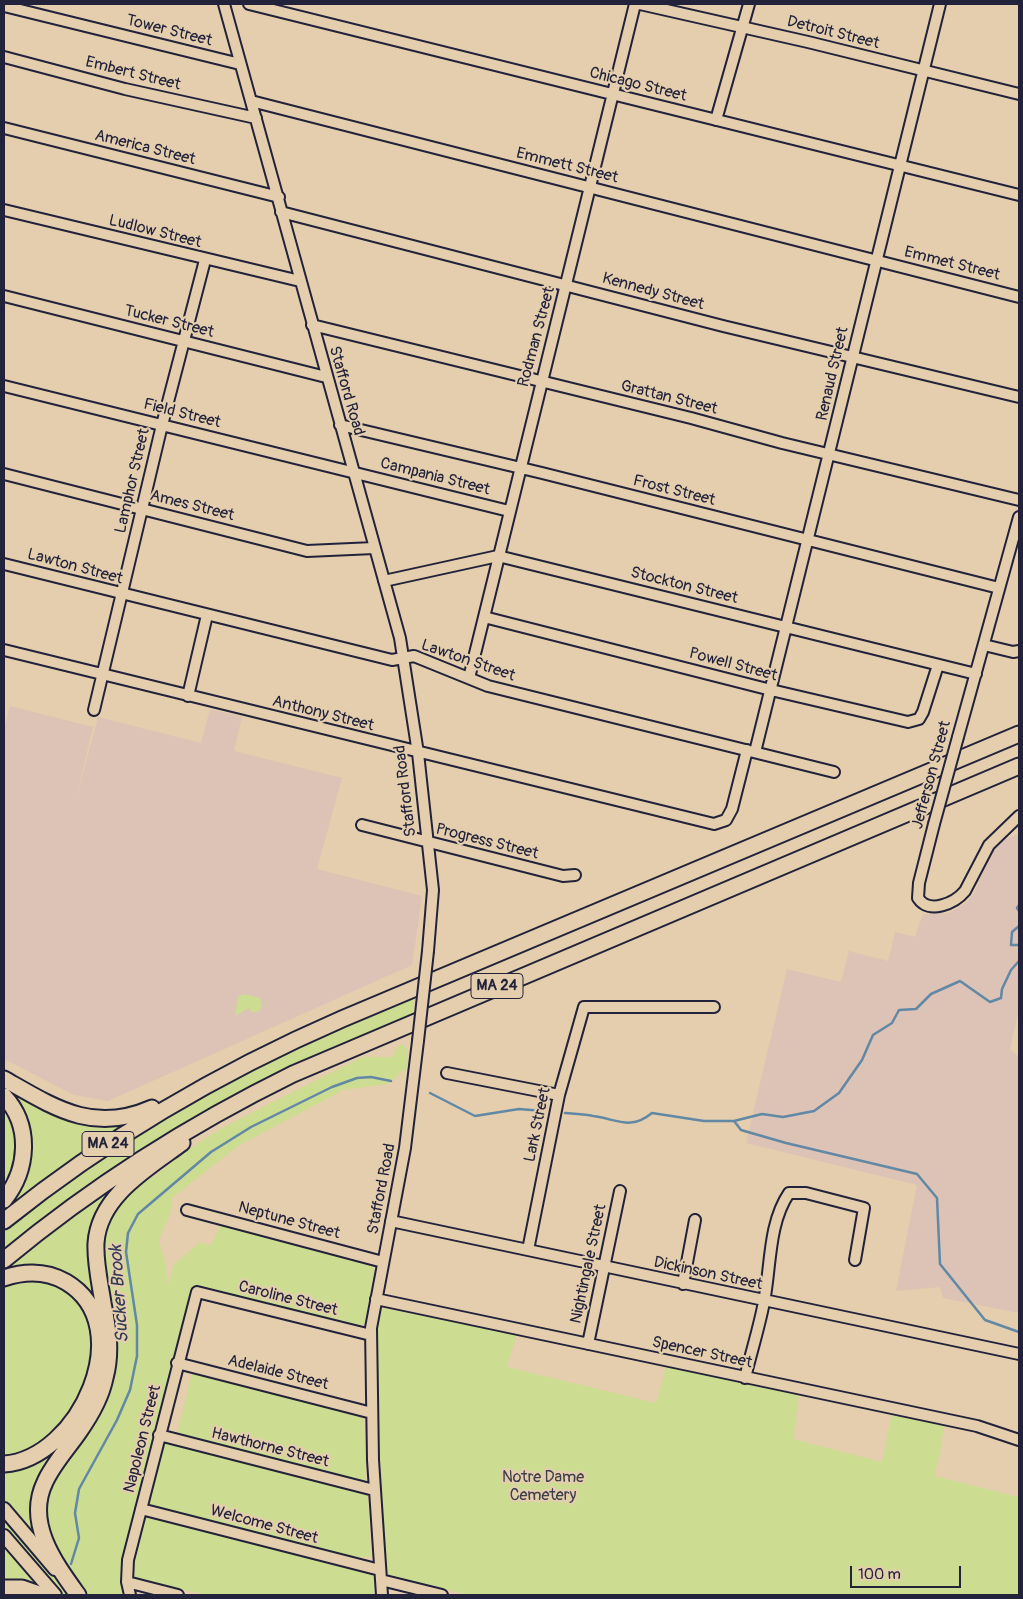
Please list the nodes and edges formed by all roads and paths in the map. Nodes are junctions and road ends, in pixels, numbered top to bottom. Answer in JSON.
{"nodes":[{"id":1,"x":224,"y":4,"type":"edge"},
{"id":2,"x":250,"y":4,"type":"edge"},
{"id":3,"x":635,"y":4,"type":"edge"},
{"id":4,"x":640,"y":4,"type":"edge"},
{"id":5,"x":749,"y":4,"type":"edge"},
{"id":6,"x":940,"y":4,"type":"edge"},
{"id":7,"x":4,"y":6,"type":"edge"},
{"id":8,"x":742,"y":27,"type":"junction"},
{"id":9,"x":4,"y":57,"type":"edge"},
{"id":10,"x":240,"y":64,"type":"junction"},
{"id":11,"x":923,"y":70,"type":"junction"},
{"id":12,"x":611,"y":94,"type":"junction"},
{"id":13,"x":1019,"y":94,"type":"edge"},
{"id":14,"x":251,"y":102,"type":"junction"},
{"id":15,"x":256,"y":118,"type":"junction"},
{"id":16,"x":716,"y":120,"type":"junction"},
{"id":17,"x":4,"y":128,"type":"edge"},
{"id":18,"x":900,"y":165,"type":"junction"},
{"id":19,"x":589,"y":187,"type":"junction"},
{"id":20,"x":1019,"y":195,"type":"edge"},
{"id":21,"x":279,"y":198,"type":"junction"},
{"id":22,"x":4,"y":210,"type":"edge"},
{"id":23,"x":281,"y":212,"type":"junction"},
{"id":24,"x":205,"y":260,"type":"junction"},
{"id":25,"x":877,"y":261,"type":"junction"},
{"id":26,"x":300,"y":281,"type":"junction"},
{"id":27,"x":567,"y":284,"type":"junction"},
{"id":28,"x":4,"y":296,"type":"edge"},
{"id":29,"x":1019,"y":297,"type":"edge"},
{"id":30,"x":312,"y":325,"type":"junction"},
{"id":31,"x":184,"y":341,"type":"junction"},
{"id":32,"x":853,"y":357,"type":"junction"},
{"id":33,"x":326,"y":377,"type":"junction"},
{"id":34,"x":541,"y":381,"type":"junction"},
{"id":35,"x":4,"y":386,"type":"edge"},
{"id":36,"x":1019,"y":397,"type":"edge"},
{"id":37,"x":162,"y":425,"type":"junction"},
{"id":38,"x":340,"y":426,"type":"junction"},
{"id":39,"x":830,"y":454,"type":"junction"},
{"id":40,"x":520,"y":468,"type":"junction"},
{"id":41,"x":353,"y":473,"type":"junction"},
{"id":42,"x":4,"y":474,"type":"edge"},
{"id":43,"x":1019,"y":500,"type":"edge"},
{"id":44,"x":142,"y":509,"type":"junction"},
{"id":45,"x":509,"y":511,"type":"junction"},
{"id":46,"x":1019,"y":517,"type":"edge"},
{"id":47,"x":808,"y":541,"type":"junction"},
{"id":48,"x":374,"y":548,"type":"junction"},
{"id":49,"x":498,"y":556,"type":"junction"},
{"id":50,"x":4,"y":564,"type":"edge"},
{"id":51,"x":384,"y":580,"type":"junction"},
{"id":52,"x":999,"y":588,"type":"junction"},
{"id":53,"x":122,"y":594,"type":"junction"},
{"id":54,"x":207,"y":615,"type":"junction"},
{"id":55,"x":484,"y":617,"type":"junction"},
{"id":56,"x":786,"y":627,"type":"junction"},
{"id":57,"x":984,"y":645,"type":"junction"},
{"id":58,"x":4,"y":650,"type":"edge"},
{"id":59,"x":1019,"y":651,"type":"edge"},
{"id":60,"x":404,"y":658,"type":"junction"},
{"id":61,"x":938,"y":665,"type":"junction"},
{"id":62,"x":103,"y":674,"type":"junction"},
{"id":63,"x":976,"y":674,"type":"junction"},
{"id":64,"x":469,"y":678,"type":"junction"},
{"id":65,"x":771,"y":690,"type":"junction"},
{"id":66,"x":188,"y":696,"type":"junction"},
{"id":67,"x":94,"y":710,"type":"dead end"},
{"id":68,"x":1019,"y":734,"type":"edge"},
{"id":69,"x":751,"y":751,"type":"junction"},
{"id":70,"x":418,"y":753,"type":"junction"},
{"id":71,"x":1019,"y":766,"type":"edge"},
{"id":72,"x":834,"y":772,"type":"dead end"},
{"id":73,"x":1019,"y":816,"type":"edge"},
{"id":74,"x":722,"y":822,"type":"joint"},
{"id":75,"x":362,"y":825,"type":"dead end"},
{"id":76,"x":427,"y":842,"type":"junction"},
{"id":77,"x":576,"y":875,"type":"dead end"},
{"id":78,"x":714,"y":1006,"type":"dead end"},
{"id":79,"x":342,"y":1052,"type":"junction"},
{"id":80,"x":448,"y":1073,"type":"dead end"},
{"id":81,"x":220,"y":1077,"type":"junction"},
{"id":82,"x":4,"y":1079,"type":"edge"},
{"id":83,"x":559,"y":1095,"type":"junction"},
{"id":84,"x":4,"y":1096,"type":"edge"},
{"id":85,"x":620,"y":1191,"type":"dead end"},
{"id":86,"x":4,"y":1200,"type":"edge"},
{"id":87,"x":187,"y":1210,"type":"dead end"},
{"id":88,"x":696,"y":1220,"type":"dead end"},
{"id":89,"x":4,"y":1221,"type":"edge"},
{"id":90,"x":391,"y":1221,"type":"junction"},
{"id":91,"x":528,"y":1250,"type":"junction"},
{"id":92,"x":4,"y":1260,"type":"edge"},
{"id":93,"x":855,"y":1260,"type":"dead end"},
{"id":94,"x":383,"y":1262,"type":"junction"},
{"id":95,"x":604,"y":1267,"type":"junction"},
{"id":96,"x":4,"y":1278,"type":"edge"},
{"id":97,"x":684,"y":1284,"type":"junction"},
{"id":98,"x":197,"y":1292,"type":"joint"},
{"id":99,"x":376,"y":1299,"type":"junction"},
{"id":100,"x":764,"y":1302,"type":"junction"},
{"id":101,"x":371,"y":1335,"type":"junction"},
{"id":102,"x":588,"y":1344,"type":"junction"},
{"id":103,"x":1019,"y":1354,"type":"edge"},
{"id":104,"x":177,"y":1363,"type":"junction"},
{"id":105,"x":745,"y":1378,"type":"junction"},
{"id":106,"x":372,"y":1413,"type":"junction"},
{"id":107,"x":159,"y":1435,"type":"junction"},
{"id":108,"x":1019,"y":1440,"type":"edge"},
{"id":109,"x":4,"y":1464,"type":"edge"},
{"id":110,"x":374,"y":1490,"type":"junction"},
{"id":111,"x":141,"y":1508,"type":"junction"},
{"id":112,"x":4,"y":1509,"type":"edge"},
{"id":113,"x":4,"y":1536,"type":"edge"},
{"id":114,"x":380,"y":1575,"type":"junction"},
{"id":115,"x":127,"y":1582,"type":"junction"},
{"id":116,"x":4,"y":1588,"type":"edge"},
{"id":117,"x":42,"y":1595,"type":"edge"},
{"id":118,"x":55,"y":1595,"type":"edge"},
{"id":119,"x":78,"y":1595,"type":"edge"},
{"id":120,"x":130,"y":1595,"type":"edge"},
{"id":121,"x":178,"y":1595,"type":"edge"},
{"id":122,"x":382,"y":1595,"type":"edge"},
{"id":123,"x":442,"y":1595,"type":"edge"}],
"edges":[{"from":1,"to":10,"type":"street","name":"Stafford Road"},
{"from":2,"to":12,"type":"street","name":"Chicago Street"},
{"from":3,"to":12,"type":"street","name":"Rodman Street"},
{"from":4,"to":8,"type":"street","name":"Detroit Street"},
{"from":5,"to":8,"type":"street"},
{"from":6,"to":11,"type":"street","name":"Renaud Street"},
{"from":7,"to":10,"type":"street","name":"Tower Street"},
{"from":8,"to":11,"type":"street","name":"Detroit Street"},
{"from":8,"to":16,"type":"street"},
{"from":9,"to":15,"type":"street","name":"Embert Street"},
{"from":10,"to":14,"type":"street","name":"Stafford Road"},
{"from":11,"to":13,"type":"street","name":"Detroit Street"},
{"from":11,"to":18,"type":"street","name":"Renaud Street"},
{"from":12,"to":16,"type":"street","name":"Chicago Street"},
{"from":12,"to":19,"type":"street","name":"Rodman Street"},
{"from":14,"to":15,"type":"street","name":"Stafford Road"},
{"from":14,"to":19,"type":"street","name":"Emmett Street"},
{"from":15,"to":21,"type":"street","name":"Stafford Road"},
{"from":16,"to":18,"type":"street","name":"Chicago Street"},
{"from":17,"to":21,"type":"street","name":"America Street"},
{"from":18,"to":20,"type":"street","name":"Chicago Street"},
{"from":18,"to":25,"type":"street","name":"Renaud Street"},
{"from":19,"to":25,"type":"street","name":"Emmett Street"},
{"from":19,"to":27,"type":"street","name":"Rodman Street"},
{"from":21,"to":23,"type":"street","name":"Stafford Road"},
{"from":22,"to":24,"type":"street","name":"Ludlow Street"},
{"from":23,"to":26,"type":"street","name":"Stafford Road"},
{"from":23,"to":27,"type":"street","name":"Kennedy Street"},
{"from":24,"to":26,"type":"street","name":"Ludlow Street"},
{"from":24,"to":31,"type":"street","name":"Lamphor Street"},
{"from":25,"to":29,"type":"street","name":"Emmet Street"},
{"from":25,"to":32,"type":"street","name":"Renaud Street"},
{"from":26,"to":30,"type":"street","name":"Stafford Road"},
{"from":27,"to":32,"type":"street","name":"Kennedy Street"},
{"from":27,"to":34,"type":"street","name":"Rodman Street"},
{"from":28,"to":31,"type":"street","name":"Tucker Street"},
{"from":30,"to":33,"type":"street","name":"Stafford Road"},
{"from":30,"to":34,"type":"street","name":"Grattan Street"},
{"from":31,"to":33,"type":"street","name":"Tucker Street"},
{"from":31,"to":37,"type":"street","name":"Lamphor Street"},
{"from":32,"to":36,"type":"street","name":"Kennedy Street"},
{"from":32,"to":39,"type":"street","name":"Renaud Street"},
{"from":33,"to":38,"type":"street","name":"Stafford Road"},
{"from":34,"to":39,"type":"street","name":"Grattan Street"},
{"from":34,"to":40,"type":"street","name":"Rodman Street"},
{"from":35,"to":37,"type":"street","name":"Field Street"},
{"from":37,"to":41,"type":"street","name":"Field Street"},
{"from":37,"to":44,"type":"street","name":"Lamphor Street"},
{"from":38,"to":40,"type":"street","name":"Frost Street"},
{"from":38,"to":41,"type":"street","name":"Stafford Road"},
{"from":39,"to":43,"type":"street","name":"Grattan Street"},
{"from":39,"to":47,"type":"street","name":"Renaud Street"},
{"from":40,"to":45,"type":"street","name":"Rodman Street"},
{"from":40,"to":47,"type":"street","name":"Frost Street"},
{"from":41,"to":45,"type":"street","name":"Campania Street"},
{"from":41,"to":48,"type":"street","name":"Stafford Road"},
{"from":42,"to":44,"type":"street","name":"Ames Street"},
{"from":44,"to":48,"type":"street","name":"Ames Street"},
{"from":44,"to":53,"type":"street","name":"Lamphor Street"},
{"from":45,"to":49,"type":"street","name":"Rodman Street"},
{"from":46,"to":52,"type":"street","name":"Jefferson Street"},
{"from":47,"to":52,"type":"street","name":"Frost Street"},
{"from":47,"to":56,"type":"street","name":"Renaud Street"},
{"from":48,"to":51,"type":"street","name":"Stafford Road"},
{"from":49,"to":51,"type":"street","name":"Stockton Street"},
{"from":49,"to":55,"type":"street","name":"Rodman Street"},
{"from":49,"to":56,"type":"street","name":"Stockton Street"},
{"from":50,"to":53,"type":"street","name":"Lawton Street"},
{"from":51,"to":60,"type":"street","name":"Stafford Road"},
{"from":52,"to":57,"type":"street","name":"Jefferson Street"},
{"from":53,"to":54,"type":"street","name":"Lawton Street"},
{"from":53,"to":62,"type":"street","name":"Lamphor Street"},
{"from":54,"to":60,"type":"street","name":"Lawton Street"},
{"from":54,"to":66,"type":"street"},
{"from":55,"to":64,"type":"street","name":"Rodman Street"},
{"from":55,"to":65,"type":"street","name":"Powell Street"},
{"from":56,"to":61,"type":"street","name":"Stockton Street"},
{"from":56,"to":65,"type":"street","name":"Renaud Street"},
{"from":57,"to":59,"type":"street"},
{"from":57,"to":63,"type":"street","name":"Jefferson Street"},
{"from":58,"to":62,"type":"street","name":"Anthony Street"},
{"from":60,"to":64,"type":"street","name":"Lawton Street"},
{"from":60,"to":70,"type":"street","name":"Stafford Road"},
{"from":61,"to":63,"type":"street","name":"Stockton Street"},
{"from":61,"to":65,"type":"street","name":"Powell Street"},
{"from":62,"to":66,"type":"street","name":"Anthony Street"},
{"from":62,"to":67,"type":"street","name":"Lamphor Street"},
{"from":63,"to":73,"type":"street","name":"Jefferson Street","bridge":true},
{"from":64,"to":69,"type":"street","name":"Lawton Street"},
{"from":65,"to":69,"type":"street","name":"Renaud Street"},
{"from":66,"to":70,"type":"street","name":"Anthony Street"},
{"from":68,"to":81,"type":"highway","number":"MA 24"},
{"from":69,"to":72,"type":"street","name":"Lawton Street"},
{"from":69,"to":74,"type":"street","name":"Renaud Street"},
{"from":70,"to":74,"type":"street","name":"Anthony Street"},
{"from":70,"to":76,"type":"street","name":"Stafford Road"},
{"from":71,"to":79,"type":"highway","number":"MA 24"},
{"from":75,"to":76,"type":"street","name":"Progress Street"},
{"from":76,"to":77,"type":"street","name":"Progress Street"},
{"from":76,"to":90,"type":"street","name":"Stafford Road","bridge":true},
{"from":78,"to":83,"type":"street","name":"Lark Street"},
{"from":79,"to":92,"type":"highway","number":"MA 24"},
{"from":79,"to":119,"type":"highway"},
{"from":80,"to":83,"type":"street"},
{"from":81,"to":82,"type":"highway"},
{"from":81,"to":89,"type":"highway","number":"MA 24"},
{"from":83,"to":91,"type":"street","name":"Lark Street"},
{"from":84,"to":86,"type":"highway"},
{"from":85,"to":95,"type":"street","name":"Nightingale Street"},
{"from":87,"to":94,"type":"street","name":"Neptune Street"},
{"from":88,"to":97,"type":"street"},
{"from":90,"to":91,"type":"street","name":"Dickinson Street"},
{"from":90,"to":94,"type":"street","name":"Stafford Road"},
{"from":91,"to":95,"type":"street","name":"Dickinson Street"},
{"from":93,"to":100,"type":"street"},
{"from":94,"to":99,"type":"street","name":"Stafford Road"},
{"from":95,"to":97,"type":"street","name":"Dickinson Street"},
{"from":95,"to":102,"type":"street","name":"Nightingale Street"},
{"from":96,"to":109,"type":"highway"},
{"from":97,"to":100,"type":"street","name":"Dickinson Street"},
{"from":98,"to":101,"type":"street","name":"Caroline Street"},
{"from":98,"to":104,"type":"street","name":"Napoleon Street"},
{"from":99,"to":101,"type":"street","name":"Stafford Road"},
{"from":99,"to":102,"type":"street","name":"Spencer Street"},
{"from":100,"to":103,"type":"street","name":"Dickinson Street"},
{"from":100,"to":105,"type":"street"},
{"from":101,"to":106,"type":"street","name":"Stafford Road"},
{"from":102,"to":105,"type":"street","name":"Spencer Street"},
{"from":104,"to":106,"type":"street","name":"Adelaide Street"},
{"from":104,"to":107,"type":"street","name":"Napoleon Street"},
{"from":105,"to":108,"type":"street","name":"Spencer Street"},
{"from":106,"to":110,"type":"street","name":"Stafford Road"},
{"from":107,"to":110,"type":"street","name":"Hawthorne Street"},
{"from":107,"to":111,"type":"street","name":"Napoleon Street"},
{"from":110,"to":114,"type":"street","name":"Stafford Road"},
{"from":111,"to":114,"type":"street","name":"Welcome Street"},
{"from":111,"to":115,"type":"street","name":"Napoleon Street"},
{"from":112,"to":119,"type":"main road"},
{"from":113,"to":118,"type":"main road"},
{"from":114,"to":122,"type":"street","name":"Stafford Road"},
{"from":114,"to":123,"type":"street","name":"Welcome Street"},
{"from":115,"to":120,"type":"street","name":"Napoleon Street"},
{"from":115,"to":121,"type":"street"},
{"from":116,"to":117,"type":"highway"}]}
